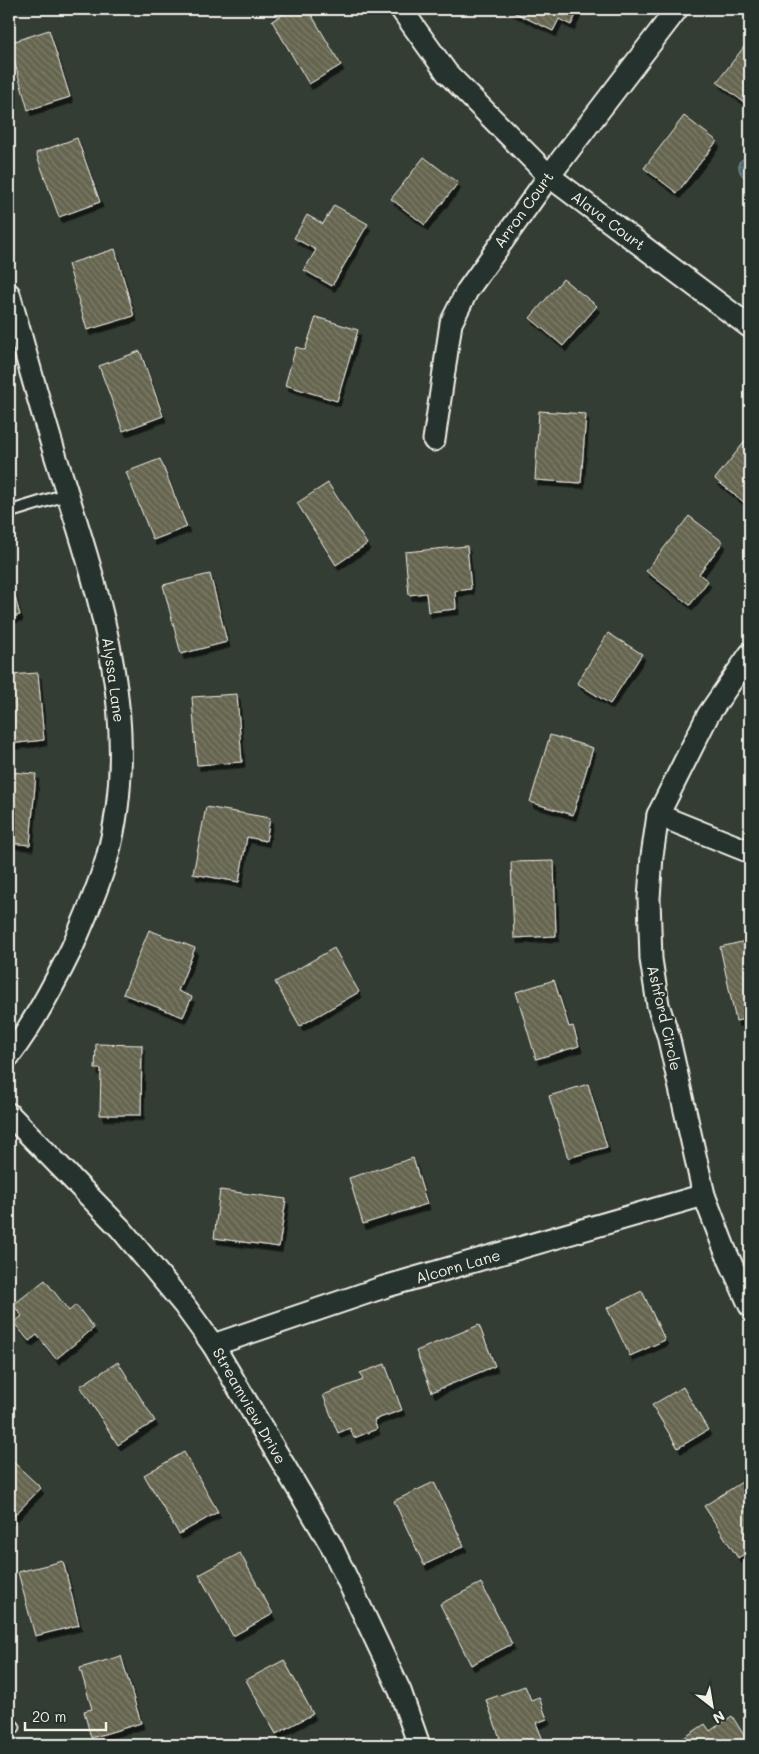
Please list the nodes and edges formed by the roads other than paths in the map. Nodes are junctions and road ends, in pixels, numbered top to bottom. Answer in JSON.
{"nodes":[{"id":1,"x":401,"y":9,"type":"edge"},
{"id":2,"x":677,"y":9,"type":"edge"},
{"id":3,"x":549,"y":176,"type":"junction"},
{"id":4,"x":9,"y":294,"type":"edge"},
{"id":5,"x":750,"y":327,"type":"edge"},
{"id":6,"x":434,"y":440,"type":"dead end"},
{"id":7,"x":68,"y":494,"type":"junction"},
{"id":8,"x":9,"y":512,"type":"edge"},
{"id":9,"x":750,"y":654,"type":"edge"},
{"id":10,"x":658,"y":815,"type":"junction"},
{"id":11,"x":750,"y":852,"type":"edge"},
{"id":12,"x":9,"y":1056,"type":"edge"},
{"id":13,"x":9,"y":1114,"type":"edge"},
{"id":14,"x":704,"y":1194,"type":"junction"},
{"id":15,"x":750,"y":1306,"type":"edge"},
{"id":16,"x":213,"y":1345,"type":"junction"},
{"id":17,"x":419,"y":1745,"type":"edge"}],
"edges":[{"from":1,"to":3,"type":"street","name":"Alava Court"},
{"from":2,"to":3,"type":"street","name":"Arron Court"},
{"from":3,"to":5,"type":"street","name":"Alava Court"},
{"from":3,"to":6,"type":"street","name":"Arron Court"},
{"from":4,"to":7,"type":"street","name":"Alyssa Lane"},
{"from":7,"to":8,"type":"lane"},
{"from":7,"to":12,"type":"street","name":"Alyssa Lane"},
{"from":9,"to":10,"type":"street","name":"Ashford Circle"},
{"from":10,"to":11,"type":"street"},
{"from":10,"to":14,"type":"street","name":"Ashford Circle"},
{"from":13,"to":16,"type":"street","name":"Streamview Drive"},
{"from":14,"to":15,"type":"street","name":"Ashford Circle"},
{"from":14,"to":16,"type":"street","name":"Alcorn Lane"},
{"from":16,"to":17,"type":"street","name":"Streamview Drive"}]}
